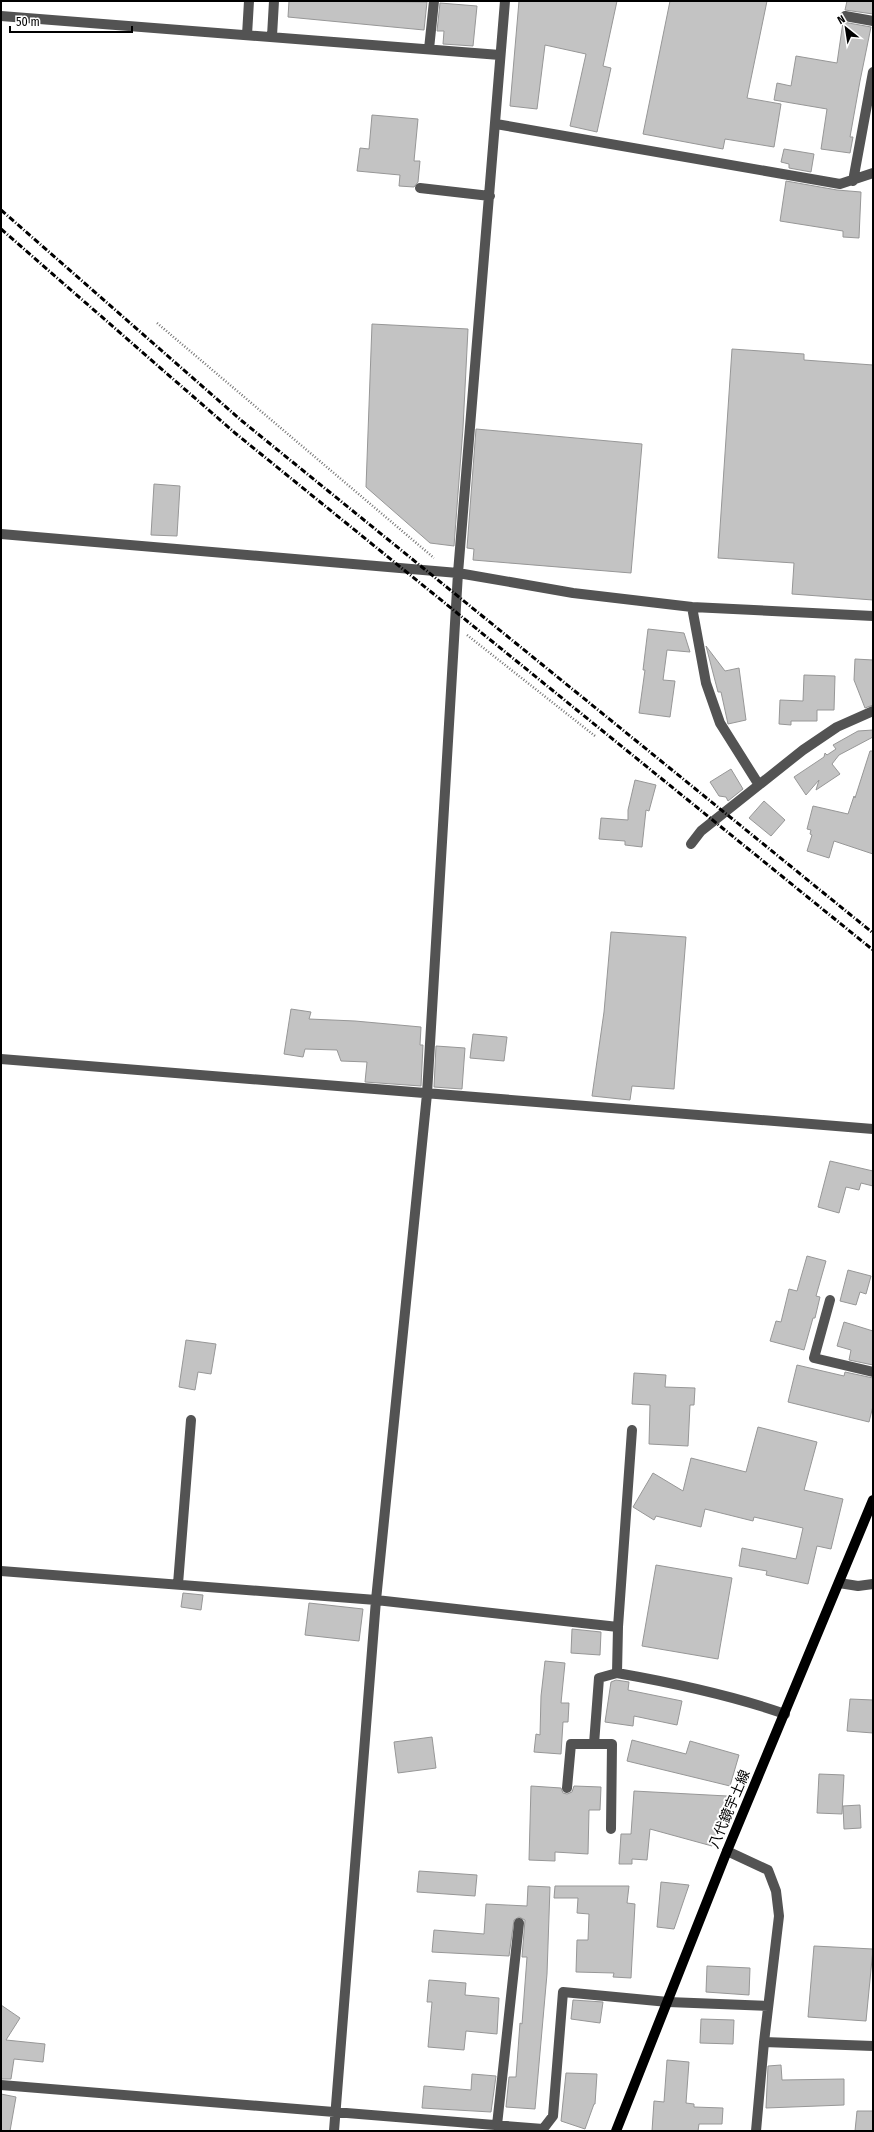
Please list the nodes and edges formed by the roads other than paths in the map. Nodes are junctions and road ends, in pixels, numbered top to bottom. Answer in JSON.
{"nodes":[{"id":1,"x":249,"y":1,"type":"edge"},
{"id":2,"x":274,"y":1,"type":"edge"},
{"id":3,"x":434,"y":1,"type":"edge"},
{"id":4,"x":505,"y":1,"type":"edge"},
{"id":5,"x":1,"y":16,"type":"edge"},
{"id":6,"x":845,"y":16,"type":"dead end"},
{"id":7,"x":873,"y":21,"type":"edge"},
{"id":8,"x":247,"y":35,"type":"junction"},
{"id":9,"x":272,"y":36,"type":"junction"},
{"id":10,"x":429,"y":49,"type":"junction"},
{"id":11,"x":500,"y":55,"type":"junction"},
{"id":12,"x":873,"y":72,"type":"edge"},
{"id":13,"x":496,"y":124,"type":"junction"},
{"id":14,"x":873,"y":173,"type":"edge"},
{"id":15,"x":853,"y":180,"type":"junction"},
{"id":16,"x":420,"y":188,"type":"dead end"},
{"id":17,"x":490,"y":196,"type":"junction"},
{"id":18,"x":1,"y":534,"type":"edge"},
{"id":19,"x":458,"y":573,"type":"junction"},
{"id":20,"x":692,"y":607,"type":"junction"},
{"id":21,"x":873,"y":616,"type":"edge"},
{"id":22,"x":873,"y":711,"type":"edge"},
{"id":23,"x":759,"y":785,"type":"junction"},
{"id":24,"x":691,"y":844,"type":"dead end"},
{"id":25,"x":1,"y":1059,"type":"edge"},
{"id":26,"x":426,"y":1094,"type":"junction"},
{"id":27,"x":873,"y":1129,"type":"edge"},
{"id":28,"x":830,"y":1300,"type":"dead end"},
{"id":29,"x":873,"y":1372,"type":"edge"},
{"id":30,"x":191,"y":1420,"type":"dead end"},
{"id":31,"x":632,"y":1430,"type":"dead end"},
{"id":32,"x":873,"y":1500,"type":"edge"},
{"id":33,"x":1,"y":1571,"type":"edge"},
{"id":34,"x":839,"y":1583,"type":"junction"},
{"id":35,"x":178,"y":1584,"type":"junction"},
{"id":36,"x":873,"y":1584,"type":"edge"},
{"id":37,"x":376,"y":1600,"type":"junction"},
{"id":38,"x":618,"y":1627,"type":"junction"},
{"id":39,"x":617,"y":1673,"type":"junction"},
{"id":40,"x":785,"y":1714,"type":"junction"},
{"id":41,"x":594,"y":1744,"type":"junction"},
{"id":42,"x":567,"y":1788,"type":"dead end"},
{"id":43,"x":611,"y":1829,"type":"dead end"},
{"id":44,"x":727,"y":1851,"type":"junction"},
{"id":45,"x":519,"y":1923,"type":"dead end"},
{"id":46,"x":668,"y":2002,"type":"junction"},
{"id":47,"x":768,"y":2006,"type":"junction"},
{"id":48,"x":764,"y":2042,"type":"junction"},
{"id":49,"x":873,"y":2046,"type":"edge"},
{"id":50,"x":1,"y":2085,"type":"edge"},
{"id":51,"x":335,"y":2112,"type":"junction"},
{"id":52,"x":498,"y":2125,"type":"junction"},
{"id":53,"x":543,"y":2130,"type":"edge"},
{"id":54,"x":334,"y":2131,"type":"edge"},
{"id":55,"x":616,"y":2131,"type":"edge"},
{"id":56,"x":756,"y":2131,"type":"edge"}],
"edges":[{"from":1,"to":8,"type":"street"},
{"from":2,"to":9,"type":"street"},
{"from":3,"to":10,"type":"street"},
{"from":4,"to":11,"type":"street"},
{"from":5,"to":8,"type":"street"},
{"from":6,"to":7,"type":"street"},
{"from":8,"to":9,"type":"street"},
{"from":9,"to":10,"type":"street"},
{"from":10,"to":11,"type":"street"},
{"from":11,"to":13,"type":"street"},
{"from":12,"to":15,"type":"street"},
{"from":13,"to":15,"type":"street"},
{"from":13,"to":17,"type":"street"},
{"from":14,"to":15,"type":"street"},
{"from":16,"to":17,"type":"street"},
{"from":17,"to":19,"type":"street"},
{"from":18,"to":19,"type":"street"},
{"from":19,"to":20,"type":"street"},
{"from":19,"to":26,"type":"street"},
{"from":20,"to":21,"type":"street"},
{"from":20,"to":23,"type":"street"},
{"from":22,"to":23,"type":"street"},
{"from":23,"to":24,"type":"street"},
{"from":25,"to":26,"type":"street"},
{"from":26,"to":27,"type":"street"},
{"from":26,"to":37,"type":"street"},
{"from":28,"to":29,"type":"street"},
{"from":30,"to":35,"type":"street"},
{"from":31,"to":38,"type":"street"},
{"from":32,"to":34,"type":"main road","name":"八代鏡宇土線"},
{"from":33,"to":35,"type":"street"},
{"from":34,"to":36,"type":"street"},
{"from":34,"to":40,"type":"main road","name":"八代鏡宇土線"},
{"from":35,"to":37,"type":"street"},
{"from":37,"to":38,"type":"street"},
{"from":37,"to":51,"type":"street"},
{"from":38,"to":39,"type":"street"},
{"from":39,"to":40,"type":"street"},
{"from":39,"to":41,"type":"street"},
{"from":40,"to":44,"type":"main road","name":"八代鏡宇土線"},
{"from":41,"to":42,"type":"street"},
{"from":41,"to":43,"type":"street"},
{"from":44,"to":46,"type":"main road","name":"八代鏡宇土線"},
{"from":44,"to":47,"type":"street"},
{"from":45,"to":52,"type":"street"},
{"from":46,"to":47,"type":"street"},
{"from":46,"to":53,"type":"street"},
{"from":46,"to":55,"type":"main road","name":"八代鏡宇土線"},
{"from":47,"to":48,"type":"street"},
{"from":48,"to":49,"type":"street"},
{"from":48,"to":56,"type":"street"},
{"from":50,"to":51,"type":"street"},
{"from":51,"to":52,"type":"street"},
{"from":51,"to":54,"type":"street"},
{"from":52,"to":53,"type":"street"}]}
